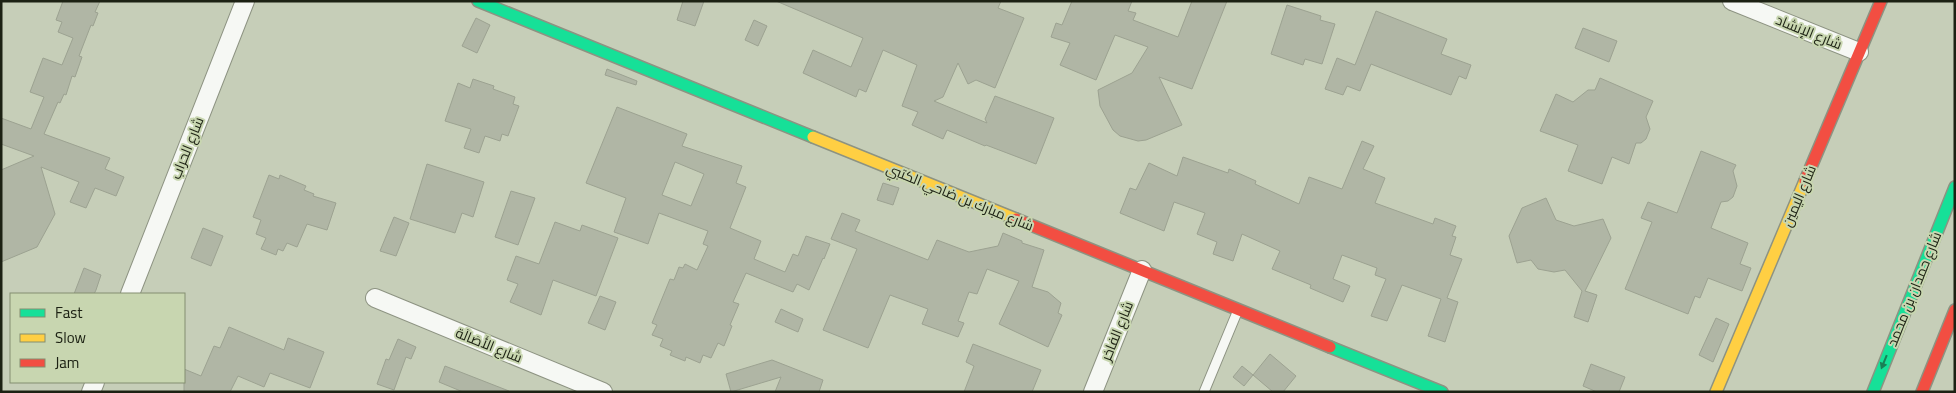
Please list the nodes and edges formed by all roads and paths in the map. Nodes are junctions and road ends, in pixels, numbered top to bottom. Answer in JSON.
{"nodes":[{"id":1,"x":245,"y":1,"type":"edge"},
{"id":2,"x":478,"y":1,"type":"edge"},
{"id":3,"x":1732,"y":1,"type":"edge"},
{"id":4,"x":1881,"y":1,"type":"edge"},
{"id":5,"x":1859,"y":52,"type":"junction"},
{"id":6,"x":1955,"y":187,"type":"edge"},
{"id":7,"x":1142,"y":270,"type":"junction"},
{"id":8,"x":130,"y":293,"type":"edge"},
{"id":9,"x":375,"y":298,"type":"dead end"},
{"id":10,"x":1238,"y":310,"type":"junction"},
{"id":11,"x":1955,"y":310,"type":"edge"},
{"id":12,"x":603,"y":392,"type":"edge"},
{"id":13,"x":1093,"y":392,"type":"edge"},
{"id":14,"x":1204,"y":392,"type":"edge"},
{"id":15,"x":1442,"y":392,"type":"edge"},
{"id":16,"x":1716,"y":392,"type":"edge"},
{"id":17,"x":1872,"y":392,"type":"edge"},
{"id":18,"x":1922,"y":392,"type":"edge"}],
"edges":[{"from":1,"to":8,"type":"street","name":"شارع الحراب"},
{"from":2,"to":7,"type":"street","name":"شارع مبارك بن ضاحي الكتبي"},
{"from":3,"to":5,"type":"street","name":"شارع الإنشاد"},
{"from":4,"to":5,"type":"street","name":"شارع اليمين"},
{"from":5,"to":16,"type":"street","name":"شارع اليمين"},
{"from":6,"to":17,"type":"street","name":"شارع حمدان بن محمد","one_way":true},
{"from":7,"to":10,"type":"street","name":"شارع مبارك بن ضاحي الكتبي"},
{"from":7,"to":13,"type":"street","name":"شارع الفاخر"},
{"from":9,"to":12,"type":"street","name":"شارع الأَصَالَة"},
{"from":10,"to":14,"type":"lane"},
{"from":10,"to":15,"type":"street","name":"شارع مبارك بن ضاحي الكتبي"},
{"from":11,"to":18,"type":"street"}]}
